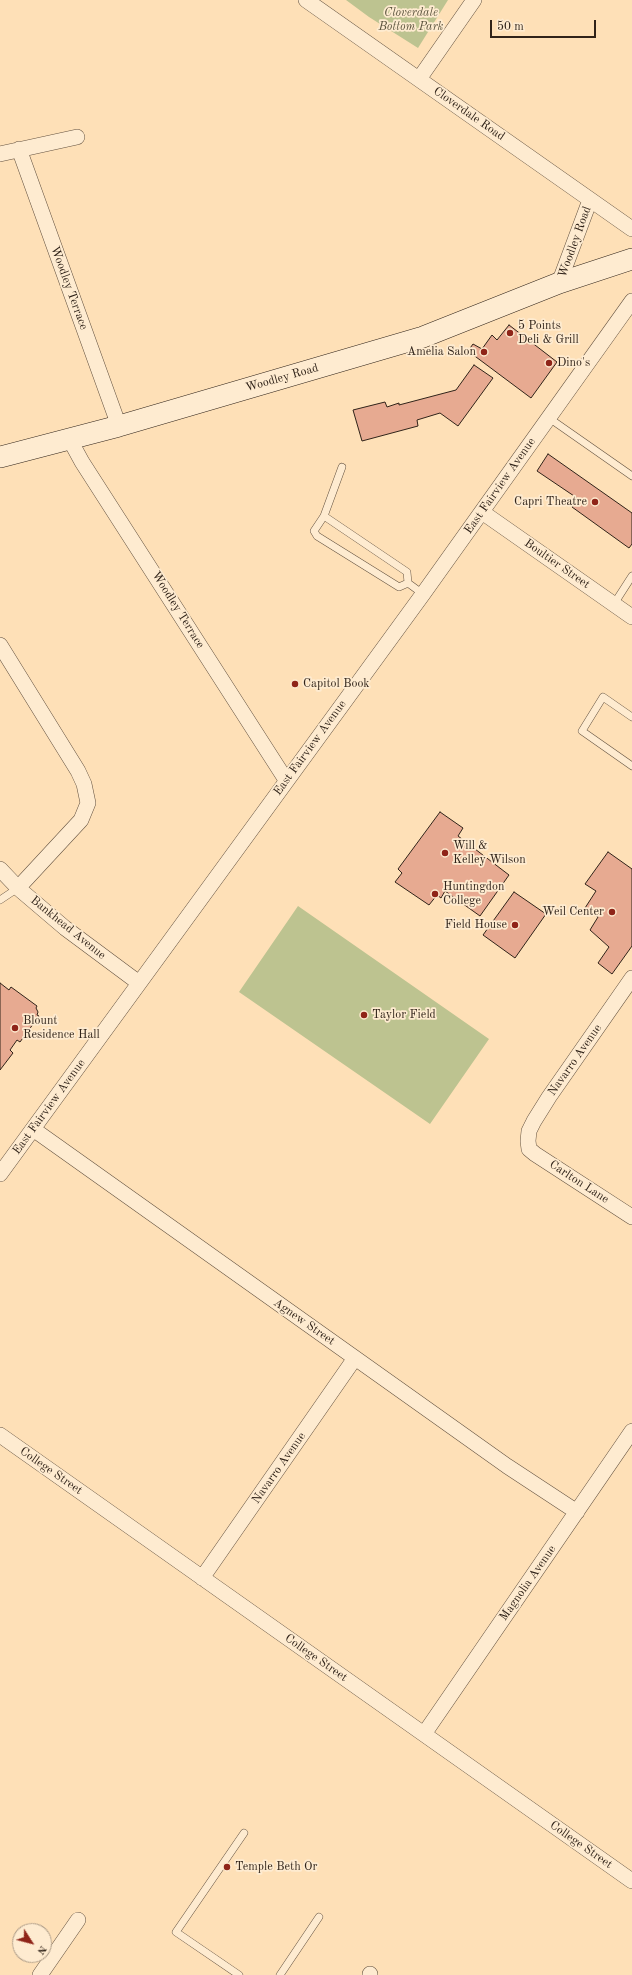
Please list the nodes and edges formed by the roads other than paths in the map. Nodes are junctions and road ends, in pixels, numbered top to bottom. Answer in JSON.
{"nodes":[{"id":1,"x":306,"y":0,"type":"edge"},
{"id":2,"x":474,"y":0,"type":"edge"},
{"id":3,"x":419,"y":79,"type":"junction"},
{"id":4,"x":77,"y":137,"type":"dead end"},
{"id":5,"x":19,"y":149,"type":"junction"},
{"id":6,"x":0,"y":154,"type":"edge"},
{"id":7,"x":590,"y":200,"type":"junction"},
{"id":8,"x":632,"y":229,"type":"edge"},
{"id":9,"x":632,"y":259,"type":"edge"},
{"id":10,"x":559,"y":283,"type":"junction"},
{"id":11,"x":632,"y":301,"type":"edge"},
{"id":12,"x":549,"y":418,"type":"junction"},
{"id":13,"x":119,"y":426,"type":"junction"},
{"id":14,"x":70,"y":440,"type":"junction"},
{"id":15,"x":0,"y":457,"type":"edge"},
{"id":16,"x":342,"y":468,"type":"dead end"},
{"id":17,"x":632,"y":476,"type":"edge"},
{"id":18,"x":482,"y":512,"type":"junction"},
{"id":19,"x":324,"y":516,"type":"junction"},
{"id":20,"x":632,"y":576,"type":"edge"},
{"id":21,"x":408,"y":583,"type":"junction"},
{"id":22,"x":423,"y":594,"type":"junction"},
{"id":23,"x":614,"y":604,"type":"junction"},
{"id":24,"x":632,"y":617,"type":"edge"},
{"id":25,"x":0,"y":644,"type":"edge"},
{"id":26,"x":632,"y":717,"type":"edge"},
{"id":27,"x":632,"y":766,"type":"edge"},
{"id":28,"x":286,"y":780,"type":"junction"},
{"id":29,"x":1,"y":873,"type":"edge"},
{"id":30,"x":18,"y":888,"type":"junction"},
{"id":31,"x":0,"y":900,"type":"edge"},
{"id":32,"x":632,"y":978,"type":"edge"},
{"id":33,"x":139,"y":983,"type":"junction"},
{"id":34,"x":33,"y":1129,"type":"junction"},
{"id":35,"x":528,"y":1145,"type":"joint"},
{"id":36,"x":0,"y":1174,"type":"edge"},
{"id":37,"x":632,"y":1217,"type":"edge"},
{"id":38,"x":355,"y":1358,"type":"junction"},
{"id":39,"x":632,"y":1431,"type":"edge"},
{"id":40,"x":0,"y":1435,"type":"edge"},
{"id":41,"x":577,"y":1512,"type":"junction"},
{"id":42,"x":202,"y":1578,"type":"junction"},
{"id":43,"x":424,"y":1734,"type":"junction"},
{"id":44,"x":244,"y":1833,"type":"dead end"},
{"id":45,"x":632,"y":1881,"type":"edge"},
{"id":46,"x":319,"y":1917,"type":"dead end"},
{"id":47,"x":78,"y":1920,"type":"dead end"},
{"id":48,"x":40,"y":1975,"type":"edge"},
{"id":49,"x":240,"y":1975,"type":"edge"},
{"id":50,"x":280,"y":1975,"type":"edge"}],
"edges":[{"from":1,"to":3,"type":"street","name":"Cloverdale Road"},
{"from":2,"to":3,"type":"street"},
{"from":3,"to":7,"type":"street","name":"Cloverdale Road"},
{"from":4,"to":5,"type":"street"},
{"from":5,"to":6,"type":"street"},
{"from":5,"to":13,"type":"street","name":"Woodley Terrace"},
{"from":7,"to":8,"type":"street","name":"Cloverdale Road"},
{"from":7,"to":10,"type":"street","name":"Woodley Road"},
{"from":9,"to":10,"type":"main road","name":"Woodley Road"},
{"from":10,"to":13,"type":"main road","name":"Woodley Road"},
{"from":11,"to":12,"type":"street","name":"East Fairview Avenue"},
{"from":12,"to":17,"type":"lane"},
{"from":12,"to":18,"type":"street","name":"East Fairview Avenue"},
{"from":13,"to":14,"type":"main road","name":"Woodley Road"},
{"from":14,"to":15,"type":"main road","name":"Woodley Road"},
{"from":14,"to":28,"type":"street","name":"Woodley Terrace"},
{"from":16,"to":19,"type":"lane"},
{"from":18,"to":22,"type":"street","name":"East Fairview Avenue"},
{"from":18,"to":23,"type":"street","name":"Boultier Street"},
{"from":19,"to":21,"type":"lane"},
{"from":19,"to":21,"type":"lane"},
{"from":20,"to":23,"type":"lane"},
{"from":21,"to":22,"type":"lane"},
{"from":22,"to":28,"type":"street","name":"East Fairview Avenue"},
{"from":23,"to":24,"type":"street","name":"Boultier Street"},
{"from":25,"to":30,"type":"street"},
{"from":26,"to":27,"type":"lane"},
{"from":28,"to":33,"type":"street","name":"East Fairview Avenue"},
{"from":29,"to":30,"type":"street","name":"Bankhead Avenue"},
{"from":30,"to":31,"type":"lane"},
{"from":30,"to":33,"type":"street","name":"Bankhead Avenue"},
{"from":32,"to":35,"type":"street","name":"Navarro Avenue"},
{"from":33,"to":34,"type":"street","name":"East Fairview Avenue"},
{"from":34,"to":36,"type":"street","name":"East Fairview Avenue"},
{"from":34,"to":38,"type":"street","name":"Agnew Street"},
{"from":35,"to":37,"type":"street","name":"Carlton Lane"},
{"from":38,"to":41,"type":"street","name":"Agnew Street"},
{"from":38,"to":42,"type":"street","name":"Navarro Avenue"},
{"from":39,"to":41,"type":"street","name":"Magnolia Avenue"},
{"from":40,"to":42,"type":"street","name":"College Street"},
{"from":41,"to":43,"type":"street","name":"Magnolia Avenue"},
{"from":42,"to":43,"type":"street","name":"College Street"},
{"from":43,"to":45,"type":"street","name":"College Street"},
{"from":44,"to":49,"type":"lane"},
{"from":46,"to":50,"type":"lane"},
{"from":47,"to":48,"type":"street"}]}
